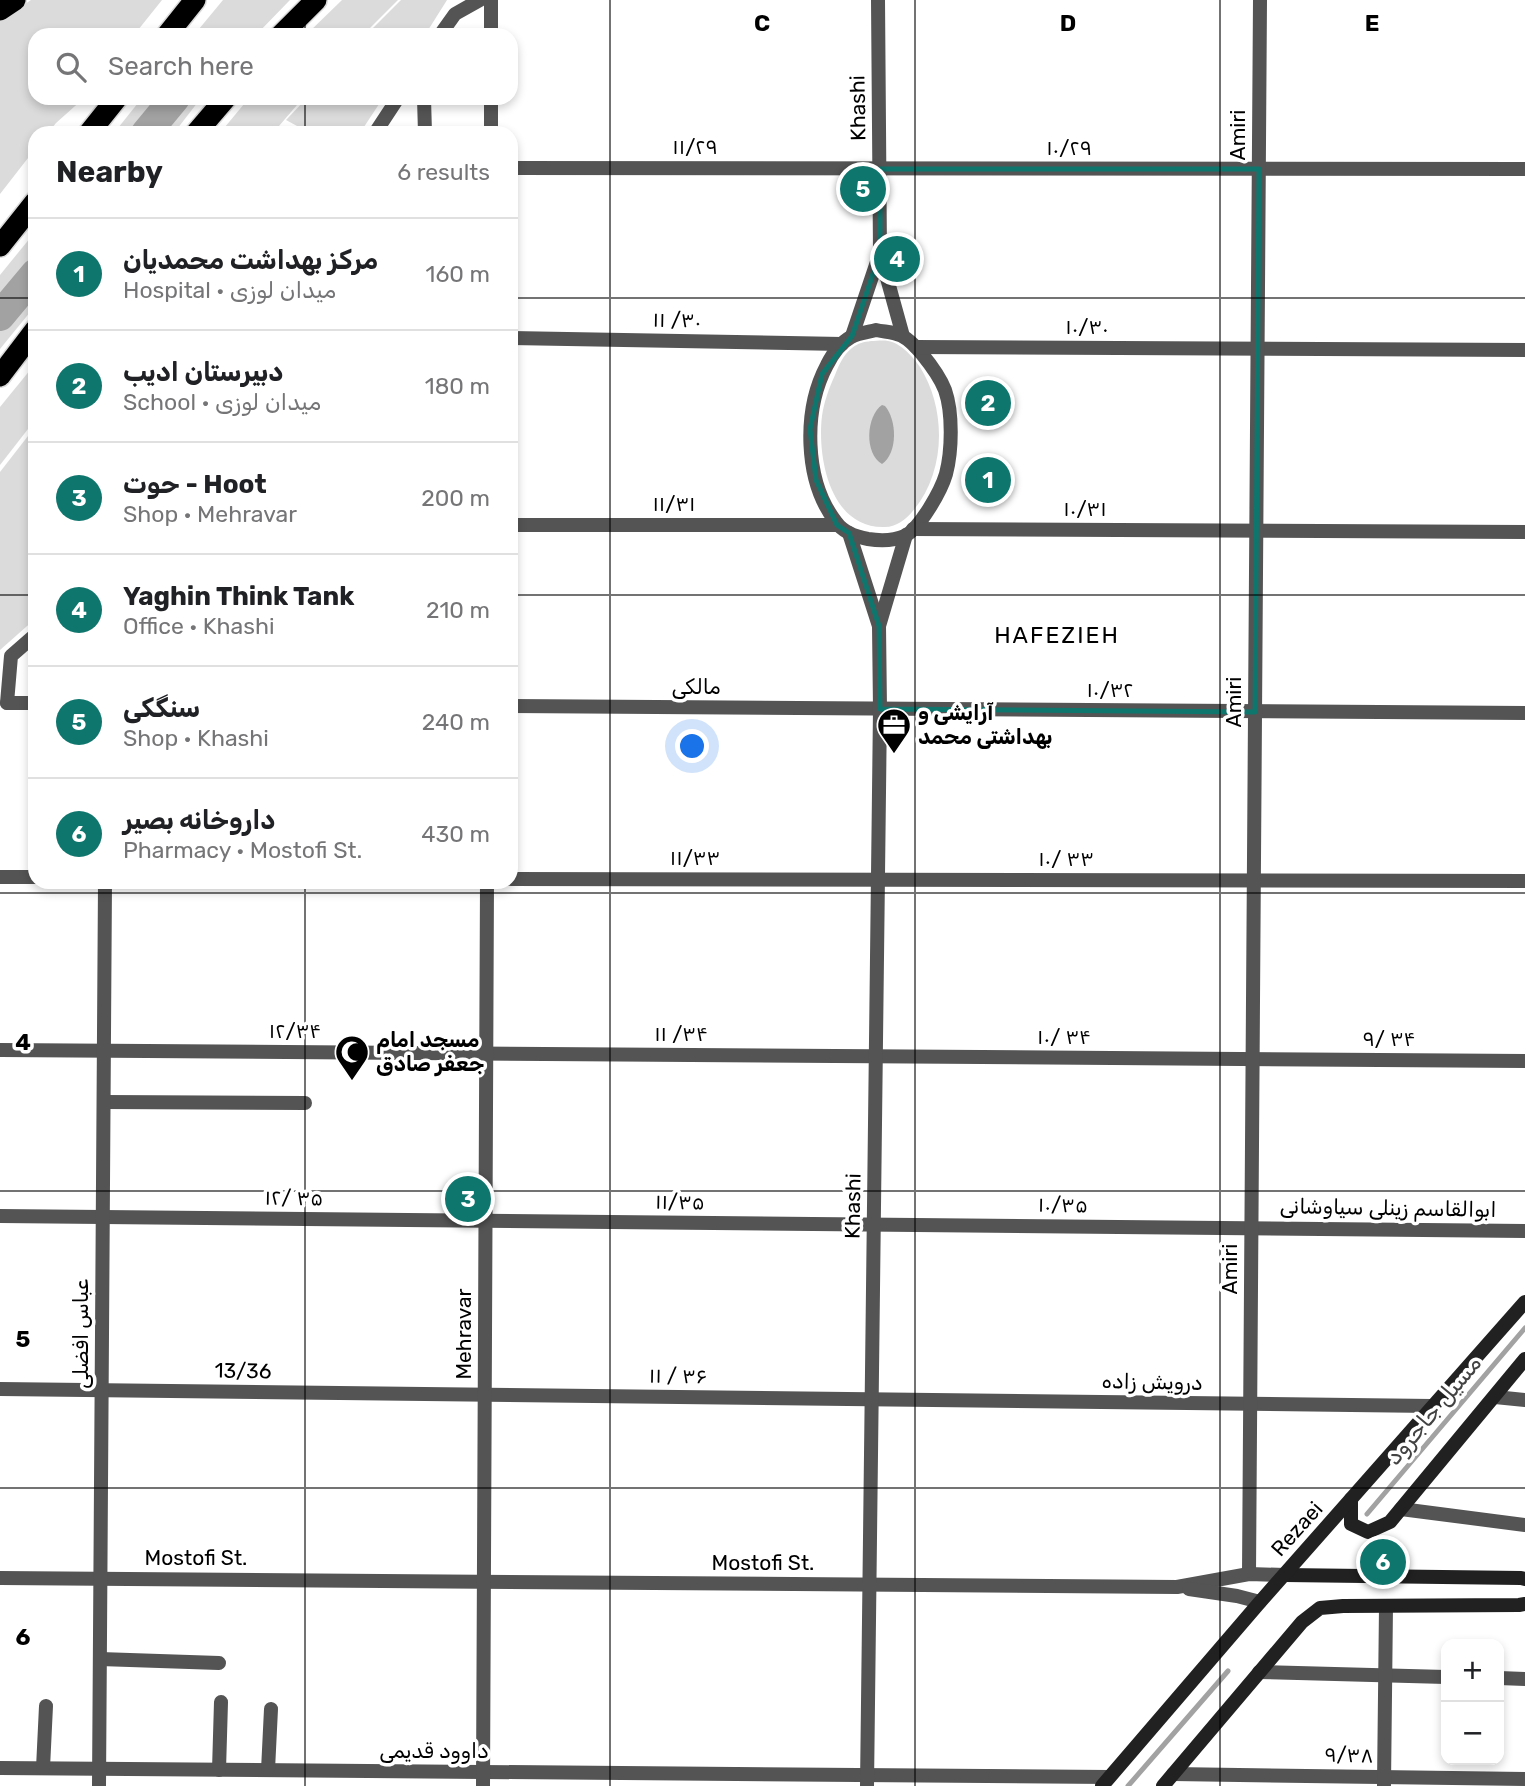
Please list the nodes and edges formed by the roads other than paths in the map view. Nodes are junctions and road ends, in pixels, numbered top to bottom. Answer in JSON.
{"nodes":[{"id":1,"x":15,"y":0,"type":"edge"},
{"id":2,"x":195,"y":0,"type":"edge"},
{"id":3,"x":316,"y":0,"type":"edge"},
{"id":4,"x":480,"y":0,"type":"edge"},
{"id":5,"x":491,"y":0,"type":"edge"},
{"id":6,"x":878,"y":0,"type":"edge"},
{"id":7,"x":1260,"y":0,"type":"edge"},
{"id":8,"x":0,"y":10,"type":"edge"},
{"id":9,"x":173,"y":28,"type":"edge"},
{"id":10,"x":288,"y":28,"type":"edge"},
{"id":11,"x":445,"y":28,"type":"edge"},
{"id":12,"x":491,"y":28,"type":"edge"},
{"id":13,"x":111,"y":105,"type":"edge"},
{"id":14,"x":220,"y":105,"type":"edge"},
{"id":15,"x":393,"y":105,"type":"edge"},
{"id":16,"x":424,"y":105,"type":"edge"},
{"id":17,"x":491,"y":105,"type":"edge"},
{"id":18,"x":95,"y":126,"type":"edge"},
{"id":19,"x":202,"y":126,"type":"edge"},
{"id":20,"x":380,"y":126,"type":"edge"},
{"id":21,"x":425,"y":126,"type":"edge"},
{"id":22,"x":491,"y":126,"type":"edge"},
{"id":23,"x":518,"y":168,"type":"edge"},
{"id":24,"x":880,"y":169,"type":"junction"},
{"id":25,"x":1259,"y":169,"type":"junction"},
{"id":26,"x":1525,"y":169,"type":"edge"},
{"id":27,"x":28,"y":211,"type":"edge"},
{"id":28,"x":0,"y":246,"type":"edge"},
{"id":29,"x":880,"y":253,"type":"junction"},
{"id":30,"x":903,"y":336,"type":"junction"},
{"id":31,"x":518,"y":338,"type":"edge"},
{"id":32,"x":28,"y":339,"type":"edge"},
{"id":33,"x":847,"y":340,"type":"junction"},
{"id":34,"x":916,"y":348,"type":"junction"},
{"id":35,"x":1258,"y":349,"type":"junction"},
{"id":36,"x":1525,"y":350,"type":"edge"},
{"id":37,"x":0,"y":376,"type":"edge"},
{"id":38,"x":518,"y":525,"type":"edge"},
{"id":39,"x":843,"y":529,"type":"junction"},
{"id":40,"x":1256,"y":531,"type":"junction"},
{"id":41,"x":909,"y":532,"type":"junction"},
{"id":42,"x":1525,"y":532,"type":"edge"},
{"id":43,"x":879,"y":626,"type":"junction"},
{"id":44,"x":28,"y":641,"type":"edge"},
{"id":45,"x":28,"y":705,"type":"edge"},
{"id":46,"x":518,"y":706,"type":"edge"},
{"id":47,"x":3,"y":708,"type":"edge"},
{"id":48,"x":880,"y":709,"type":"junction"},
{"id":49,"x":1255,"y":712,"type":"junction"},
{"id":50,"x":1525,"y":713,"type":"edge"},
{"id":51,"x":0,"y":877,"type":"edge"},
{"id":52,"x":28,"y":877,"type":"edge"},
{"id":53,"x":518,"y":879,"type":"edge"},
{"id":54,"x":878,"y":880,"type":"junction"},
{"id":55,"x":1254,"y":881,"type":"junction"},
{"id":56,"x":1525,"y":881,"type":"edge"},
{"id":57,"x":105,"y":889,"type":"edge"},
{"id":58,"x":487,"y":889,"type":"edge"},
{"id":59,"x":0,"y":1050,"type":"edge"},
{"id":60,"x":104,"y":1051,"type":"junction"},
{"id":61,"x":486,"y":1053,"type":"junction"},
{"id":62,"x":876,"y":1056,"type":"junction"},
{"id":63,"x":1252,"y":1059,"type":"junction"},
{"id":64,"x":1525,"y":1061,"type":"edge"},
{"id":65,"x":104,"y":1102,"type":"junction"},
{"id":66,"x":305,"y":1103,"type":"dead end"},
{"id":67,"x":0,"y":1216,"type":"edge"},
{"id":68,"x":103,"y":1217,"type":"junction"},
{"id":69,"x":486,"y":1221,"type":"junction"},
{"id":70,"x":874,"y":1224,"type":"junction"},
{"id":71,"x":1251,"y":1228,"type":"junction"},
{"id":72,"x":1525,"y":1231,"type":"edge"},
{"id":73,"x":1525,"y":1302,"type":"edge"},
{"id":74,"x":1525,"y":1359,"type":"edge"},
{"id":75,"x":0,"y":1389,"type":"edge"},
{"id":76,"x":102,"y":1391,"type":"junction"},
{"id":77,"x":485,"y":1395,"type":"junction"},
{"id":78,"x":1495,"y":1397,"type":"junction"},
{"id":79,"x":872,"y":1399,"type":"junction"},
{"id":80,"x":1525,"y":1400,"type":"edge"},
{"id":81,"x":1250,"y":1404,"type":"junction"},
{"id":82,"x":1432,"y":1406,"type":"junction"},
{"id":83,"x":1351,"y":1499,"type":"junction"},
{"id":84,"x":1401,"y":1509,"type":"junction"},
{"id":85,"x":1525,"y":1525,"type":"edge"},
{"id":86,"x":1249,"y":1574,"type":"junction"},
{"id":87,"x":1284,"y":1575,"type":"junction"},
{"id":88,"x":0,"y":1578,"type":"edge"},
{"id":89,"x":100,"y":1579,"type":"junction"},
{"id":90,"x":1525,"y":1579,"type":"edge"},
{"id":91,"x":484,"y":1582,"type":"junction"},
{"id":92,"x":869,"y":1585,"type":"junction"},
{"id":93,"x":1177,"y":1587,"type":"junction"},
{"id":94,"x":1260,"y":1602,"type":"junction"},
{"id":95,"x":1525,"y":1604,"type":"edge"},
{"id":96,"x":1386,"y":1606,"type":"junction"},
{"id":97,"x":100,"y":1659,"type":"junction"},
{"id":98,"x":219,"y":1663,"type":"dead end"},
{"id":99,"x":1259,"y":1672,"type":"junction"},
{"id":100,"x":1385,"y":1675,"type":"junction"},
{"id":101,"x":1441,"y":1677,"type":"edge"},
{"id":102,"x":1504,"y":1678,"type":"edge"},
{"id":103,"x":1525,"y":1679,"type":"edge"},
{"id":104,"x":221,"y":1702,"type":"dead end"},
{"id":105,"x":46,"y":1706,"type":"dead end"},
{"id":106,"x":271,"y":1709,"type":"dead end"},
{"id":107,"x":0,"y":1768,"type":"edge"},
{"id":108,"x":44,"y":1768,"type":"junction"},
{"id":109,"x":99,"y":1769,"type":"junction"},
{"id":110,"x":219,"y":1770,"type":"junction"},
{"id":111,"x":268,"y":1770,"type":"junction"},
{"id":112,"x":1173,"y":1774,"type":"junction"},
{"id":113,"x":483,"y":1779,"type":"edge"},
{"id":114,"x":1525,"y":1779,"type":"edge"},
{"id":115,"x":708,"y":1780,"type":"edge"},
{"id":116,"x":730,"y":1780,"type":"edge"},
{"id":117,"x":867,"y":1781,"type":"edge"},
{"id":118,"x":1384,"y":1781,"type":"edge"},
{"id":119,"x":1105,"y":1782,"type":"edge"},
{"id":120,"x":99,"y":1786,"type":"edge"},
{"id":121,"x":1163,"y":1786,"type":"edge"}],
"edges":[{"from":1,"to":8,"type":"highway"},
{"from":2,"to":9,"type":"highway"},
{"from":3,"to":10,"type":"highway"},
{"from":4,"to":11,"type":"street"},
{"from":5,"to":12,"type":"street"},
{"from":6,"to":24,"type":"street","name":"Khashi"},
{"from":7,"to":25,"type":"street","name":"Amiri"},
{"from":13,"to":18,"type":"highway"},
{"from":14,"to":19,"type":"highway"},
{"from":15,"to":20,"type":"street"},
{"from":16,"to":21,"type":"street"},
{"from":17,"to":22,"type":"street"},
{"from":23,"to":24,"type":"street","name":"۱۱/۲۹"},
{"from":24,"to":25,"type":"street","name":"۱۰/۲۹"},
{"from":24,"to":29,"type":"street","name":"Khashi"},
{"from":25,"to":26,"type":"street","name":"۱۰/۲۹"},
{"from":25,"to":35,"type":"street","name":"Amiri"},
{"from":27,"to":28,"type":"highway"},
{"from":29,"to":30,"type":"street"},
{"from":29,"to":33,"type":"street","name":"Khashi"},
{"from":30,"to":33,"type":"street"},
{"from":30,"to":34,"type":"street"},
{"from":31,"to":33,"type":"street","name":"۱۱ /۳۰"},
{"from":32,"to":37,"type":"highway"},
{"from":33,"to":39,"type":"street"},
{"from":34,"to":35,"type":"street","name":"۱۰/۳۰"},
{"from":34,"to":41,"type":"street"},
{"from":35,"to":36,"type":"street","name":"۱۰/۳۰"},
{"from":35,"to":40,"type":"street","name":"Amiri"},
{"from":38,"to":39,"type":"street","name":"۱۱/۳۱"},
{"from":39,"to":41,"type":"street"},
{"from":39,"to":43,"type":"street","name":"Khashi"},
{"from":40,"to":41,"type":"street","name":"۱۰/۳۱"},
{"from":40,"to":42,"type":"street","name":"۱۰/۳۱"},
{"from":40,"to":49,"type":"street","name":"Amiri"},
{"from":41,"to":43,"type":"street","name":"Khashi"},
{"from":43,"to":48,"type":"street","name":"Khashi"},
{"from":44,"to":47,"type":"street"},
{"from":45,"to":47,"type":"street"},
{"from":46,"to":48,"type":"street","name":"مالکی"},
{"from":48,"to":49,"type":"street","name":"۱۰/۳۲"},
{"from":48,"to":54,"type":"street","name":"Khashi"},
{"from":49,"to":50,"type":"street","name":"۱۰/۳۲"},
{"from":49,"to":55,"type":"street","name":"Amiri"},
{"from":51,"to":52,"type":"street"},
{"from":53,"to":54,"type":"street","name":"۱۱/۳۳"},
{"from":54,"to":55,"type":"street","name":"۱۰/ ۳۳"},
{"from":54,"to":62,"type":"street","name":"Khashi"},
{"from":55,"to":56,"type":"street","name":"۱۰/ ۳۳"},
{"from":55,"to":63,"type":"street","name":"Amiri"},
{"from":57,"to":60,"type":"street","name":"عباس افضلی"},
{"from":58,"to":61,"type":"street","name":"Mehravar"},
{"from":59,"to":60,"type":"street","name":"۱۲/۳۴"},
{"from":60,"to":61,"type":"street","name":"۱۲/۳۴"},
{"from":60,"to":65,"type":"street","name":"عباس افضلی"},
{"from":61,"to":62,"type":"street","name":"۱۱ /۳۴"},
{"from":61,"to":69,"type":"street","name":"Mehravar"},
{"from":62,"to":63,"type":"street","name":"۱۰/ ۳۴"},
{"from":62,"to":70,"type":"street","name":"Khashi"},
{"from":63,"to":64,"type":"street","name":"۹/ ۳۴"},
{"from":63,"to":71,"type":"street","name":"Amiri"},
{"from":65,"to":66,"type":"street"},
{"from":65,"to":68,"type":"street","name":"عباس افضلی"},
{"from":67,"to":68,"type":"street","name":"۱۲/ ۳۵"},
{"from":68,"to":69,"type":"street","name":"۱۲/ ۳۵"},
{"from":68,"to":76,"type":"street","name":"عباس افضلی"},
{"from":69,"to":70,"type":"street","name":"۱۱/۳۵"},
{"from":69,"to":77,"type":"street","name":"Mehravar"},
{"from":70,"to":71,"type":"street","name":"۱۰/۳۵"},
{"from":70,"to":79,"type":"street","name":"Khashi"},
{"from":71,"to":72,"type":"street","name":"ابوالقاسم زینلی سیاوشانی"},
{"from":71,"to":81,"type":"street","name":"Amiri"},
{"from":73,"to":82,"type":"main road","name":"Rezaei"},
{"from":74,"to":78,"type":"main road"},
{"from":75,"to":76,"type":"street","name":"13/36"},
{"from":76,"to":77,"type":"street","name":"13/36"},
{"from":76,"to":89,"type":"street","name":"عباس افضلی"},
{"from":77,"to":79,"type":"street","name":"۱۱ / ۳۶"},
{"from":77,"to":91,"type":"street","name":"Mehravar"},
{"from":78,"to":80,"type":"street"},
{"from":78,"to":84,"type":"main road"},
{"from":79,"to":81,"type":"street","name":"درویش زاده"},
{"from":79,"to":92,"type":"street","name":"Khashi"},
{"from":81,"to":82,"type":"street","name":"درویش زاده"},
{"from":81,"to":86,"type":"street","name":"Amiri"},
{"from":82,"to":83,"type":"main road","name":"Rezaei"},
{"from":83,"to":84,"type":"main road"},
{"from":83,"to":87,"type":"main road","name":"Rezaei"},
{"from":84,"to":85,"type":"street"},
{"from":86,"to":87,"type":"street","name":"Mostofi St."},
{"from":86,"to":93,"type":"street","name":"Mostofi St."},
{"from":87,"to":90,"type":"main road","name":"Mostofi St."},
{"from":87,"to":94,"type":"main road","name":"Rezaei"},
{"from":88,"to":89,"type":"street","name":"Mostofi St."},
{"from":89,"to":91,"type":"street","name":"Mostofi St."},
{"from":89,"to":97,"type":"street","name":"عباس افضلی"},
{"from":91,"to":92,"type":"street","name":"Mostofi St."},
{"from":91,"to":113,"type":"street","name":"Mehravar"},
{"from":92,"to":93,"type":"street","name":"Mostofi St."},
{"from":92,"to":117,"type":"street","name":"Khashi"},
{"from":93,"to":94,"type":"street"},
{"from":94,"to":119,"type":"main road","name":"Rezaei"},
{"from":95,"to":96,"type":"main road"},
{"from":96,"to":99,"type":"main road"},
{"from":96,"to":100,"type":"street"},
{"from":97,"to":98,"type":"street"},
{"from":97,"to":109,"type":"street","name":"عباس افضلی"},
{"from":99,"to":100,"type":"street"},
{"from":99,"to":112,"type":"main road"},
{"from":100,"to":101,"type":"street"},
{"from":100,"to":118,"type":"street"},
{"from":102,"to":103,"type":"street"},
{"from":104,"to":110,"type":"street"},
{"from":105,"to":108,"type":"street"},
{"from":106,"to":111,"type":"street"},
{"from":107,"to":108,"type":"street","name":"داوود قدیمی"},
{"from":108,"to":109,"type":"street","name":"داوود قدیمی"},
{"from":109,"to":110,"type":"street","name":"داوود قدیمی"},
{"from":109,"to":120,"type":"street","name":"عباس افضلی"},
{"from":110,"to":111,"type":"street","name":"داوود قدیمی"},
{"from":111,"to":113,"type":"street","name":"داوود قدیمی"},
{"from":112,"to":118,"type":"street","name":"۹/۳۸"},
{"from":112,"to":121,"type":"main road"},
{"from":113,"to":115,"type":"street","name":"داوود قدیمی"},
{"from":114,"to":118,"type":"street","name":"۹/۳۸"},
{"from":115,"to":116,"type":"street","name":"داوود قدیمی"},
{"from":116,"to":117,"type":"street","name":"داوود قدیمی"},
{"from":117,"to":119,"type":"street","name":"داوود قدیمی"}]}
